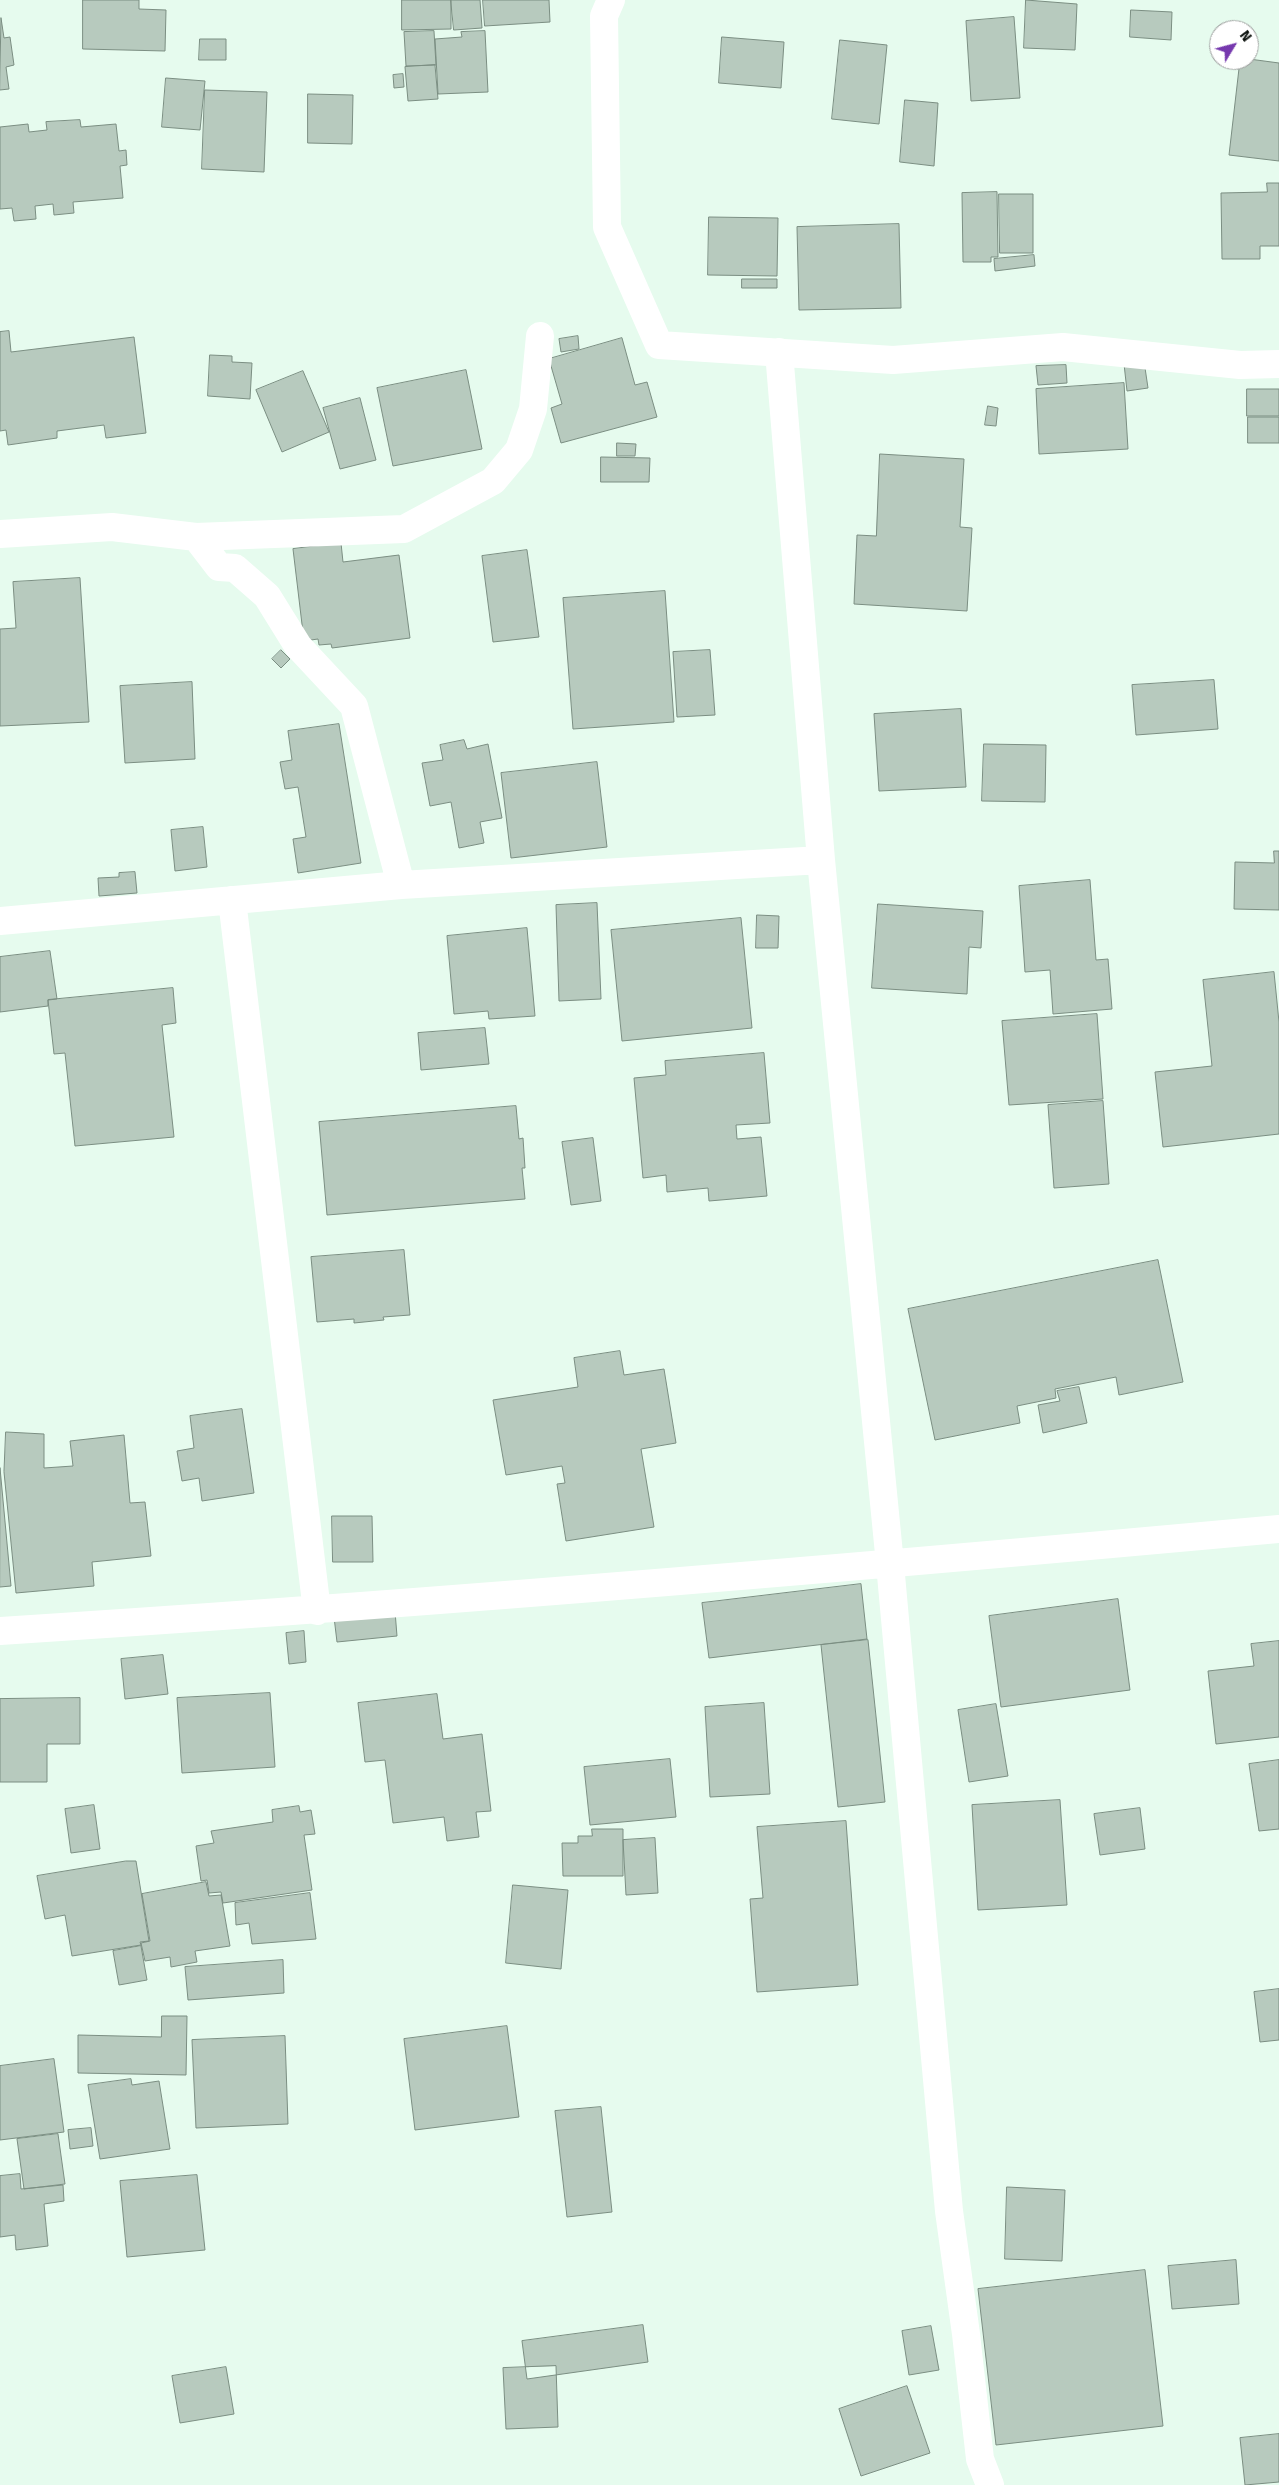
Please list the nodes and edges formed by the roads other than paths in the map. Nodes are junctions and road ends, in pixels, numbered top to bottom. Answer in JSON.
{"nodes":[{"id":1,"x":611,"y":0,"type":"edge"},
{"id":2,"x":540,"y":336,"type":"dead end"},
{"id":3,"x":779,"y":352,"type":"junction"},
{"id":4,"x":1279,"y":364,"type":"edge"},
{"id":5,"x":0,"y":534,"type":"edge"},
{"id":6,"x":196,"y":537,"type":"junction"},
{"id":7,"x":821,"y":860,"type":"junction"},
{"id":8,"x":400,"y":885,"type":"junction"},
{"id":9,"x":232,"y":900,"type":"junction"},
{"id":10,"x":0,"y":921,"type":"edge"},
{"id":11,"x":1279,"y":1529,"type":"edge"},
{"id":12,"x":890,"y":1564,"type":"junction"},
{"id":13,"x":317,"y":1611,"type":"junction"},
{"id":14,"x":0,"y":1631,"type":"edge"},
{"id":15,"x":990,"y":2485,"type":"edge"}],
"edges":[{"from":1,"to":3,"type":"street"},
{"from":2,"to":6,"type":"street"},
{"from":3,"to":4,"type":"street"},
{"from":3,"to":7,"type":"street"},
{"from":5,"to":6,"type":"street"},
{"from":6,"to":8,"type":"street"},
{"from":7,"to":8,"type":"street"},
{"from":7,"to":12,"type":"street"},
{"from":8,"to":9,"type":"street"},
{"from":9,"to":10,"type":"street"},
{"from":9,"to":13,"type":"street"},
{"from":11,"to":12,"type":"street"},
{"from":12,"to":13,"type":"street"},
{"from":12,"to":15,"type":"street"},
{"from":13,"to":14,"type":"street"}]}
